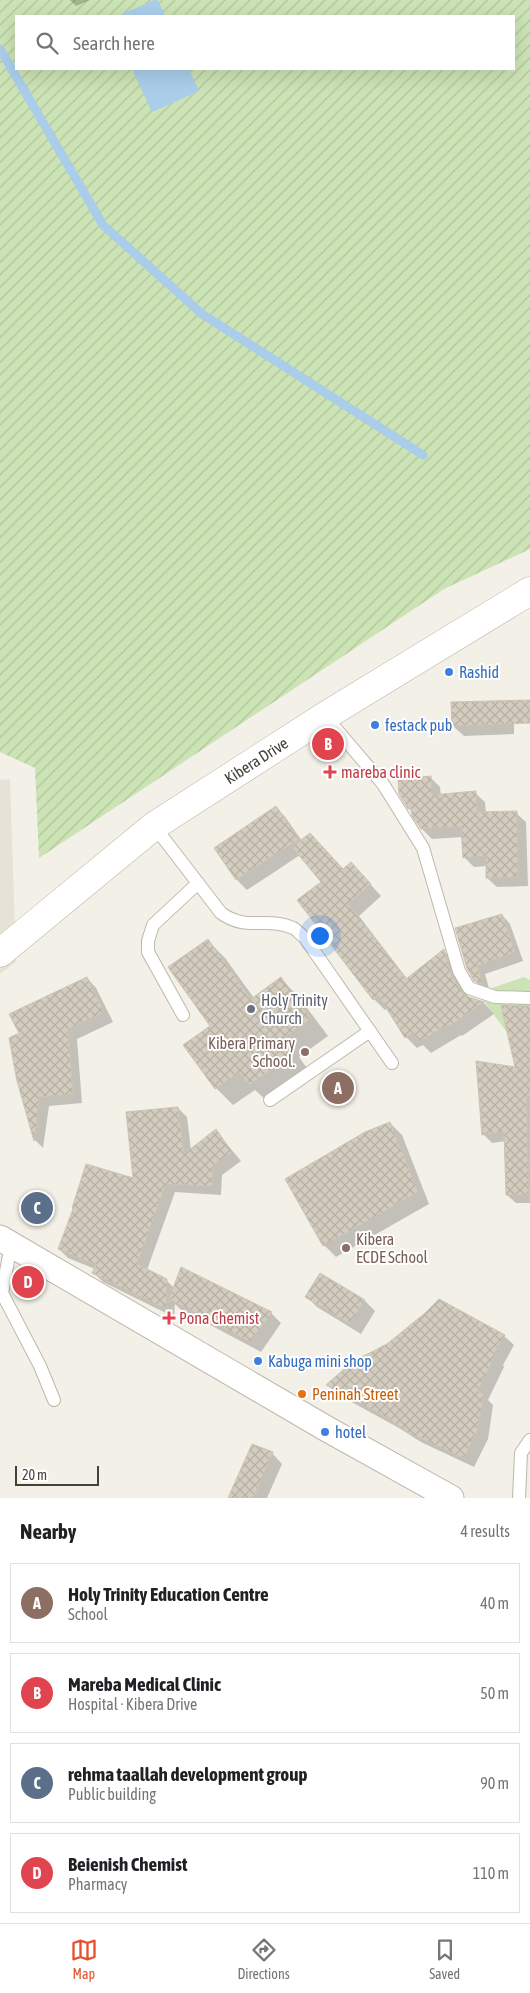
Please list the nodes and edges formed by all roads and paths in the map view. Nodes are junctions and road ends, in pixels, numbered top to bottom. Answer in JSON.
{"nodes":[{"id":1,"x":530,"y":591,"type":"edge"},
{"id":2,"x":325,"y":716,"type":"junction"},
{"id":3,"x":154,"y":826,"type":"junction"},
{"id":4,"x":197,"y":884,"type":"junction"},
{"id":5,"x":0,"y":953,"type":"edge"},
{"id":6,"x":530,"y":998,"type":"edge"},
{"id":7,"x":182,"y":1015,"type":"dead end"},
{"id":8,"x":370,"y":1030,"type":"junction"},
{"id":9,"x":392,"y":1064,"type":"dead end"},
{"id":10,"x":270,"y":1100,"type":"dead end"},
{"id":11,"x":6,"y":1242,"type":"edge"},
{"id":12,"x":54,"y":1400,"type":"dead end"},
{"id":13,"x":530,"y":1440,"type":"edge"},
{"id":14,"x":452,"y":1498,"type":"edge"},
{"id":15,"x":519,"y":1498,"type":"edge"}],
"edges":[{"from":1,"to":2,"type":"street","name":"Kibera Drive"},
{"from":2,"to":3,"type":"street","name":"Kibera Drive"},
{"from":2,"to":6,"type":"lane"},
{"from":3,"to":4,"type":"lane"},
{"from":3,"to":5,"type":"street","name":"Kibera Drive"},
{"from":4,"to":7,"type":"lane"},
{"from":4,"to":8,"type":"lane"},
{"from":8,"to":9,"type":"lane"},
{"from":8,"to":10,"type":"lane"},
{"from":11,"to":12,"type":"lane"},
{"from":11,"to":14,"type":"street"},
{"from":13,"to":15,"type":"lane"}]}
